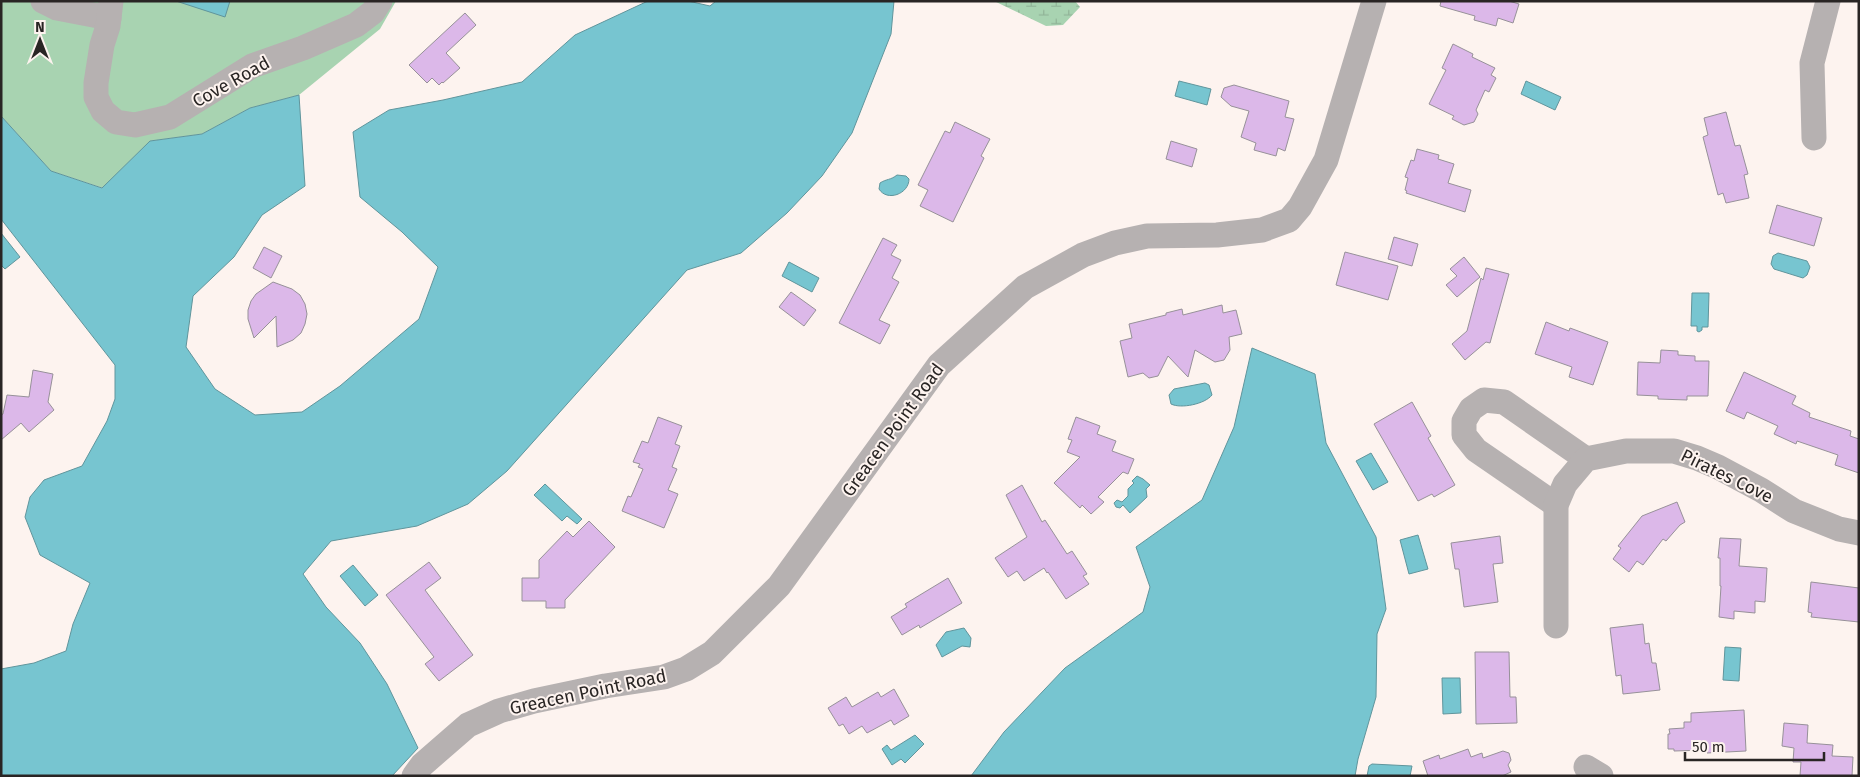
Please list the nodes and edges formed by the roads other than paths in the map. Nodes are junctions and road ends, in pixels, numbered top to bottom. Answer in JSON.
{"nodes":[{"id":1,"x":43,"y":1,"type":"edge"},
{"id":2,"x":380,"y":1,"type":"edge"},
{"id":3,"x":1374,"y":1,"type":"edge"},
{"id":4,"x":1828,"y":1,"type":"edge"},
{"id":5,"x":110,"y":10,"type":"edge"},
{"id":6,"x":1814,"y":138,"type":"dead end"},
{"id":7,"x":1586,"y":460,"type":"junction"},
{"id":8,"x":1556,"y":505,"type":"junction"},
{"id":9,"x":1859,"y":534,"type":"edge"},
{"id":10,"x":1556,"y":626,"type":"dead end"},
{"id":11,"x":414,"y":776,"type":"edge"}],
"edges":[{"from":1,"to":5,"type":"street"},
{"from":2,"to":5,"type":"street","name":"Cove Road"},
{"from":3,"to":11,"type":"street","name":"Greacen Point Road"},
{"from":4,"to":6,"type":"street"},
{"from":7,"to":8,"type":"street"},
{"from":7,"to":8,"type":"street"},
{"from":7,"to":9,"type":"street","name":"Pirates Cove"},
{"from":8,"to":10,"type":"street"}]}
